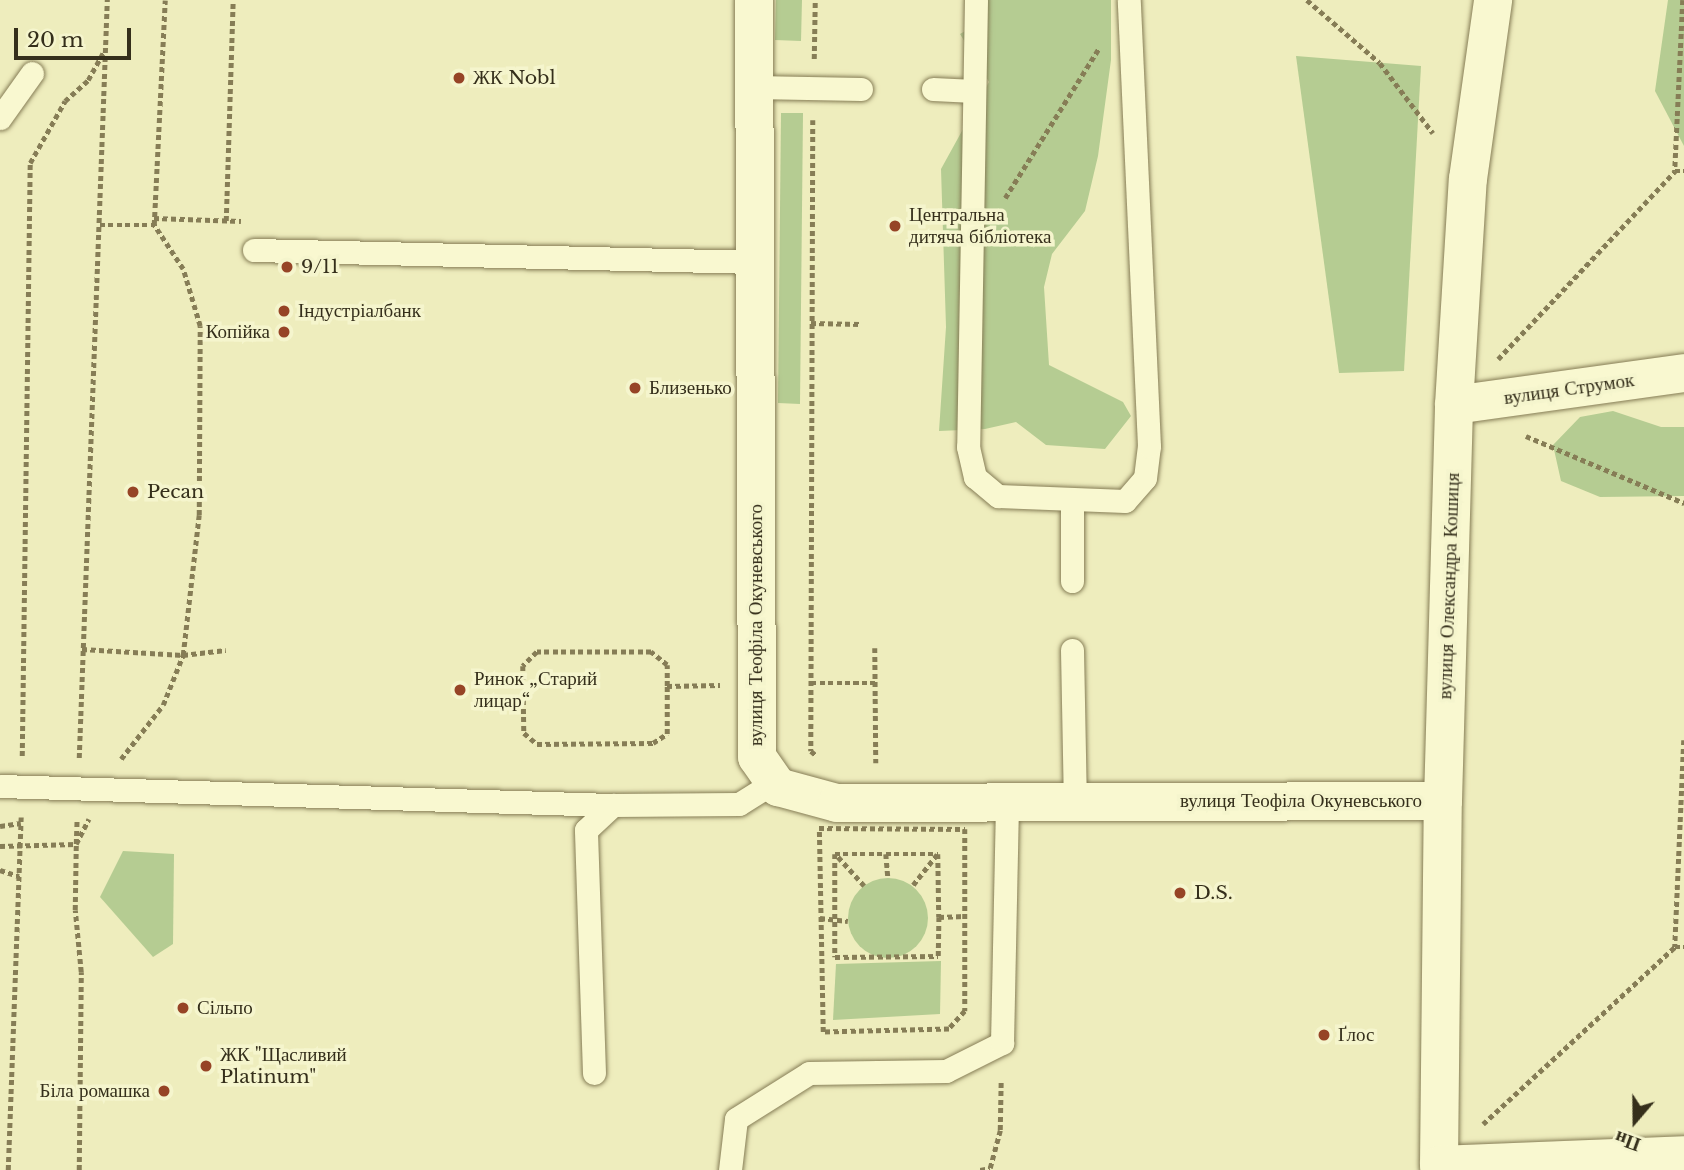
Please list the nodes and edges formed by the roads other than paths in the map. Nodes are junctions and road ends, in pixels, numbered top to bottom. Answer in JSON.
{"nodes":[{"id":1,"x":754,"y":0,"type":"edge"},
{"id":2,"x":976,"y":0,"type":"edge"},
{"id":3,"x":1129,"y":0,"type":"edge"},
{"id":4,"x":1493,"y":0,"type":"edge"},
{"id":5,"x":32,"y":73,"type":"dead end"},
{"id":6,"x":754,"y":87,"type":"junction"},
{"id":7,"x":862,"y":89,"type":"dead end"},
{"id":8,"x":933,"y":89,"type":"dead end"},
{"id":9,"x":974,"y":91,"type":"junction"},
{"id":10,"x":0,"y":118,"type":"edge"},
{"id":11,"x":254,"y":250,"type":"dead end"},
{"id":12,"x":754,"y":262,"type":"junction"},
{"id":13,"x":1684,"y":373,"type":"edge"},
{"id":14,"x":1454,"y":405,"type":"junction"},
{"id":15,"x":1072,"y":501,"type":"junction"},
{"id":16,"x":1072,"y":581,"type":"dead end"},
{"id":17,"x":1072,"y":650,"type":"dead end"},
{"id":18,"x":774,"y":782,"type":"junction"},
{"id":19,"x":11,"y":786,"type":"edge"},
{"id":20,"x":1075,"y":801,"type":"junction"},
{"id":21,"x":1443,"y":801,"type":"junction"},
{"id":22,"x":1007,"y":802,"type":"junction"},
{"id":23,"x":613,"y":805,"type":"junction"},
{"id":24,"x":594,"y":1073,"type":"dead end"},
{"id":25,"x":1684,"y":1155,"type":"edge"},
{"id":26,"x":1436,"y":1168,"type":"edge"},
{"id":27,"x":730,"y":1170,"type":"edge"}],
"edges":[{"from":1,"to":6,"type":"street","name":"вулиця Теофіла Окуневського"},
{"from":2,"to":9,"type":"lane"},
{"from":3,"to":15,"type":"lane"},
{"from":4,"to":14,"type":"street","name":"вулиця Олександра Кошиця"},
{"from":5,"to":10,"type":"lane"},
{"from":6,"to":7,"type":"lane"},
{"from":6,"to":12,"type":"street","name":"вулиця Теофіла Окуневського"},
{"from":8,"to":9,"type":"lane"},
{"from":9,"to":15,"type":"lane"},
{"from":11,"to":12,"type":"lane"},
{"from":12,"to":18,"type":"street","name":"вулиця Теофіла Окуневського"},
{"from":13,"to":14,"type":"street","name":"вулиця Струмок"},
{"from":14,"to":21,"type":"street","name":"вулиця Олександра Кошиця"},
{"from":15,"to":16,"type":"lane"},
{"from":17,"to":20,"type":"lane"},
{"from":18,"to":22,"type":"street","name":"вулиця Теофіла Окуневського"},
{"from":18,"to":23,"type":"lane"},
{"from":19,"to":23,"type":"lane"},
{"from":20,"to":21,"type":"street","name":"вулиця Теофіла Окуневського"},
{"from":20,"to":22,"type":"street","name":"вулиця Теофіла Окуневського"},
{"from":21,"to":26,"type":"street","name":"вулиця Олександра Кошиця"},
{"from":22,"to":27,"type":"lane"},
{"from":23,"to":24,"type":"lane"},
{"from":25,"to":26,"type":"street"}]}
